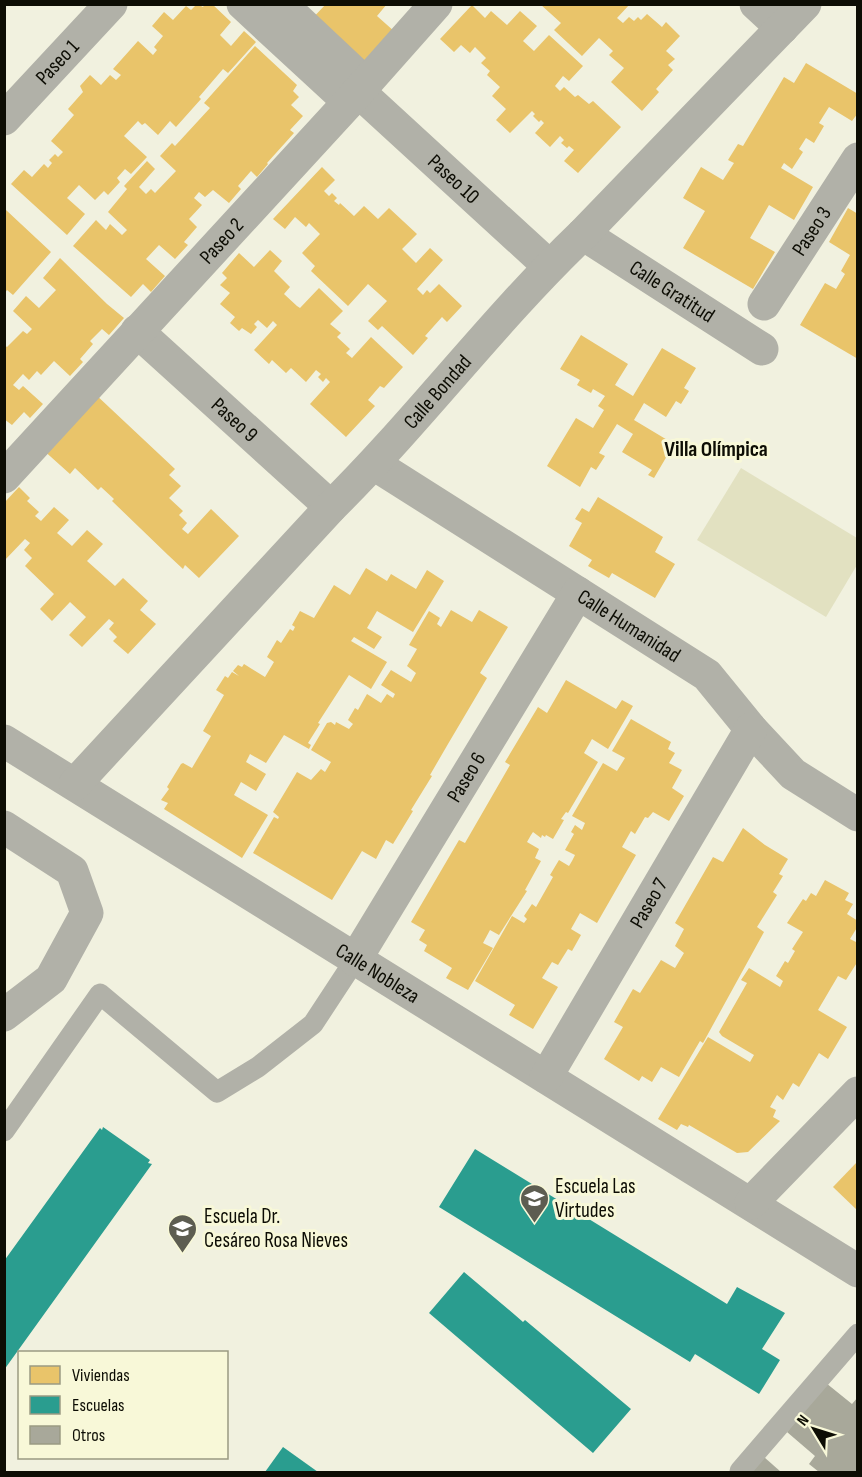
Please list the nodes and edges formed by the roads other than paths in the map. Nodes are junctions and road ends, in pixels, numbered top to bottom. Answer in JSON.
{"nodes":[{"id":1,"x":111,"y":4,"type":"edge"},
{"id":2,"x":436,"y":4,"type":"edge"},
{"id":3,"x":756,"y":4,"type":"edge"},
{"id":4,"x":805,"y":4,"type":"edge"},
{"id":5,"x":258,"y":6,"type":"edge"},
{"id":6,"x":782,"y":28,"type":"junction"},
{"id":7,"x":358,"y":92,"type":"junction"},
{"id":8,"x":4,"y":119,"type":"edge"},
{"id":9,"x":858,"y":159,"type":"edge"},
{"id":10,"x":583,"y":234,"type":"junction"},
{"id":11,"x":549,"y":266,"type":"junction"},
{"id":12,"x":764,"y":304,"type":"dead end"},
{"id":13,"x":137,"y":331,"type":"junction"},
{"id":14,"x":762,"y":349,"type":"dead end"},
{"id":15,"x":374,"y":464,"type":"junction"},
{"id":16,"x":4,"y":477,"type":"edge"},
{"id":17,"x":331,"y":507,"type":"junction"},
{"id":18,"x":578,"y":593,"type":"junction"},
{"id":19,"x":751,"y":729,"type":"junction"},
{"id":20,"x":4,"y":741,"type":"edge"},
{"id":21,"x":75,"y":784,"type":"junction"},
{"id":22,"x":858,"y":815,"type":"edge"},
{"id":23,"x":4,"y":827,"type":"edge"},
{"id":24,"x":356,"y":960,"type":"junction"},
{"id":25,"x":4,"y":1015,"type":"edge"},
{"id":26,"x":546,"y":1077,"type":"junction"},
{"id":27,"x":858,"y":1093,"type":"edge"},
{"id":28,"x":4,"y":1131,"type":"edge"},
{"id":29,"x":751,"y":1203,"type":"junction"},
{"id":30,"x":858,"y":1271,"type":"edge"},
{"id":31,"x":858,"y":1334,"type":"edge"},
{"id":32,"x":740,"y":1471,"type":"dead end"}],
"edges":[{"from":1,"to":8,"type":"street","name":"Paseo 1"},
{"from":2,"to":7,"type":"street","name":"Paseo 2"},
{"from":3,"to":6,"type":"street"},
{"from":4,"to":6,"type":"street","name":"Calle Bondad"},
{"from":5,"to":7,"type":"street","name":"Paseo 10"},
{"from":6,"to":10,"type":"street","name":"Calle Bondad"},
{"from":7,"to":11,"type":"street","name":"Paseo 10"},
{"from":7,"to":13,"type":"street","name":"Paseo 2"},
{"from":9,"to":12,"type":"street","name":"Paseo 3"},
{"from":10,"to":11,"type":"street","name":"Calle Bondad"},
{"from":10,"to":14,"type":"street","name":"Calle Gratitud"},
{"from":11,"to":15,"type":"street","name":"Calle Bondad"},
{"from":13,"to":16,"type":"street","name":"Paseo 2"},
{"from":13,"to":17,"type":"street","name":"Paseo 9"},
{"from":15,"to":17,"type":"street","name":"Calle Bondad"},
{"from":15,"to":18,"type":"street","name":"Calle Humanidad"},
{"from":17,"to":21,"type":"street","name":"Calle Bondad"},
{"from":18,"to":19,"type":"street","name":"Calle Humanidad"},
{"from":18,"to":24,"type":"street","name":"Paseo 6"},
{"from":19,"to":22,"type":"street","name":"Calle Humanidad"},
{"from":19,"to":26,"type":"street","name":"Paseo 7"},
{"from":20,"to":21,"type":"street","name":"Calle Nobleza"},
{"from":21,"to":24,"type":"street","name":"Calle Nobleza"},
{"from":23,"to":25,"type":"street"},
{"from":24,"to":26,"type":"street","name":"Calle Nobleza"},
{"from":24,"to":28,"type":"lane"},
{"from":26,"to":29,"type":"street","name":"Calle Nobleza"},
{"from":27,"to":29,"type":"street"},
{"from":29,"to":30,"type":"street","name":"Calle Nobleza"},
{"from":31,"to":32,"type":"lane"}]}
